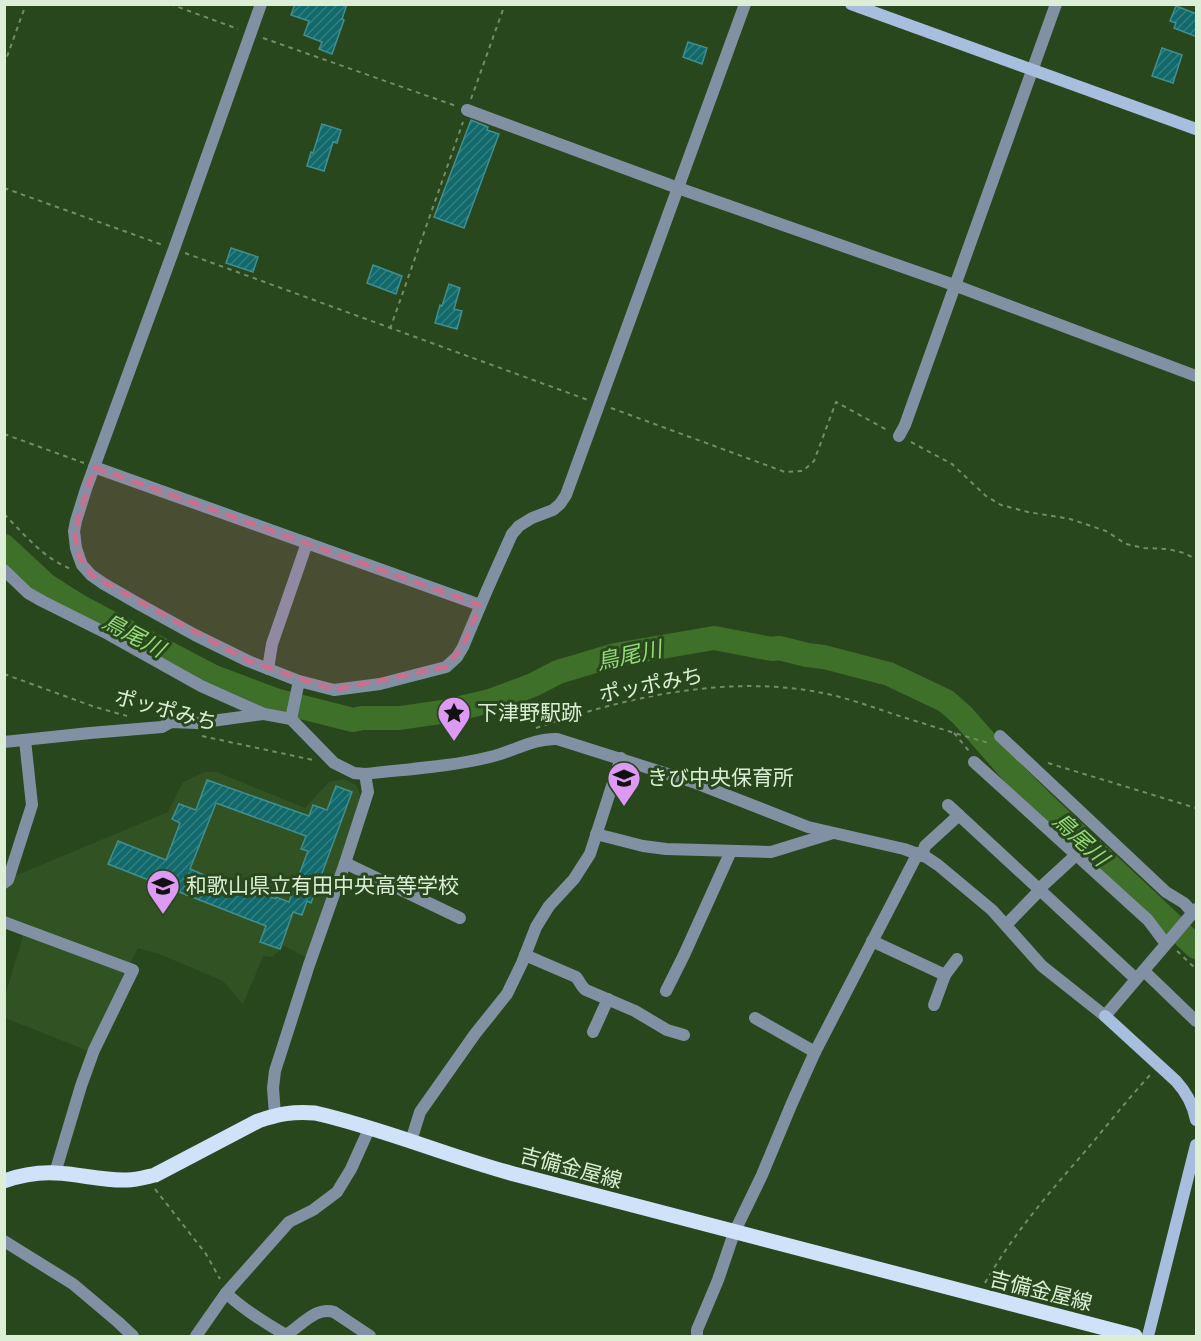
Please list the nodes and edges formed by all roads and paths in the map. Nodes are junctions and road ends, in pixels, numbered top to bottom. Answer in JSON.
{"nodes":[{"id":1,"x":26,"y":4,"type":"edge"},
{"id":2,"x":170,"y":4,"type":"edge"},
{"id":3,"x":261,"y":4,"type":"edge"},
{"id":4,"x":505,"y":4,"type":"edge"},
{"id":5,"x":745,"y":4,"type":"edge"},
{"id":6,"x":851,"y":4,"type":"edge"},
{"id":7,"x":1056,"y":4,"type":"edge"},
{"id":8,"x":251,"y":34,"type":"junction"},
{"id":9,"x":4,"y":65,"type":"edge"},
{"id":10,"x":1032,"y":70,"type":"junction"},
{"id":11,"x":467,"y":110,"type":"junction"},
{"id":12,"x":1197,"y":129,"type":"edge"},
{"id":13,"x":4,"y":188,"type":"edge"},
{"id":14,"x":678,"y":188,"type":"junction"},
{"id":15,"x":174,"y":249,"type":"junction"},
{"id":16,"x":954,"y":285,"type":"junction"},
{"id":17,"x":390,"y":328,"type":"junction"},
{"id":18,"x":1197,"y":376,"type":"edge"},
{"id":19,"x":599,"y":404,"type":"junction"},
{"id":20,"x":4,"y":434,"type":"edge"},
{"id":21,"x":899,"y":436,"type":"junction"},
{"id":22,"x":94,"y":467,"type":"junction"},
{"id":23,"x":4,"y":514,"type":"edge"},
{"id":24,"x":307,"y":543,"type":"junction"},
{"id":25,"x":1197,"y":559,"type":"edge"},
{"id":26,"x":4,"y":570,"type":"edge"},
{"id":27,"x":92,"y":575,"type":"junction"},
{"id":28,"x":480,"y":605,"type":"junction"},
{"id":29,"x":268,"y":669,"type":"junction"},
{"id":30,"x":4,"y":674,"type":"edge"},
{"id":31,"x":298,"y":684,"type":"junction"},
{"id":32,"x":264,"y":714,"type":"junction"},
{"id":33,"x":129,"y":717,"type":"dead end"},
{"id":34,"x":291,"y":717,"type":"junction"},
{"id":35,"x":527,"y":731,"type":"dead end"},
{"id":36,"x":194,"y":734,"type":"dead end"},
{"id":37,"x":1000,"y":736,"type":"dead end"},
{"id":38,"x":25,"y":740,"type":"junction"},
{"id":39,"x":4,"y":742,"type":"edge"},
{"id":40,"x":1011,"y":750,"type":"junction"},
{"id":41,"x":621,"y":758,"type":"junction"},
{"id":42,"x":1041,"y":760,"type":"dead end"},
{"id":43,"x":974,"y":762,"type":"dead end"},
{"id":44,"x":334,"y":764,"type":"junction"},
{"id":45,"x":365,"y":774,"type":"junction"},
{"id":46,"x":948,"y":805,"type":"dead end"},
{"id":47,"x":1197,"y":808,"type":"edge"},
{"id":48,"x":959,"y":815,"type":"junction"},
{"id":49,"x":833,"y":832,"type":"junction"},
{"id":50,"x":596,"y":834,"type":"junction"},
{"id":51,"x":731,"y":851,"type":"junction"},
{"id":52,"x":920,"y":855,"type":"junction"},
{"id":53,"x":1076,"y":855,"type":"junction"},
{"id":54,"x":345,"y":863,"type":"junction"},
{"id":55,"x":4,"y":884,"type":"edge"},
{"id":56,"x":1040,"y":890,"type":"junction"},
{"id":57,"x":1193,"y":913,"type":"edge"},
{"id":58,"x":460,"y":918,"type":"dead end"},
{"id":59,"x":4,"y":922,"type":"edge"},
{"id":60,"x":1006,"y":925,"type":"junction"},
{"id":61,"x":872,"y":941,"type":"junction"},
{"id":62,"x":1168,"y":942,"type":"junction"},
{"id":63,"x":525,"y":955,"type":"junction"},
{"id":64,"x":957,"y":959,"type":"dead end"},
{"id":65,"x":1197,"y":969,"type":"edge"},
{"id":66,"x":945,"y":975,"type":"junction"},
{"id":67,"x":1140,"y":975,"type":"junction"},
{"id":68,"x":666,"y":991,"type":"dead end"},
{"id":69,"x":608,"y":999,"type":"junction"},
{"id":70,"x":934,"y":1005,"type":"dead end"},
{"id":71,"x":1105,"y":1016,"type":"junction"},
{"id":72,"x":755,"y":1018,"type":"dead end"},
{"id":73,"x":1197,"y":1021,"type":"edge"},
{"id":74,"x":593,"y":1032,"type":"dead end"},
{"id":75,"x":684,"y":1035,"type":"dead end"},
{"id":76,"x":815,"y":1052,"type":"junction"},
{"id":77,"x":1158,"y":1065,"type":"junction"},
{"id":78,"x":1194,"y":1104,"type":"edge"},
{"id":79,"x":275,"y":1115,"type":"junction"},
{"id":80,"x":1197,"y":1120,"type":"edge"},
{"id":81,"x":369,"y":1129,"type":"junction"},
{"id":82,"x":411,"y":1142,"type":"junction"},
{"id":83,"x":1197,"y":1144,"type":"edge"},
{"id":84,"x":55,"y":1173,"type":"junction"},
{"id":85,"x":146,"y":1177,"type":"junction"},
{"id":86,"x":4,"y":1181,"type":"edge"},
{"id":87,"x":734,"y":1233,"type":"junction"},
{"id":88,"x":5,"y":1242,"type":"edge"},
{"id":89,"x":226,"y":1293,"type":"junction"},
{"id":90,"x":978,"y":1296,"type":"junction"},
{"id":91,"x":133,"y":1336,"type":"edge"},
{"id":92,"x":196,"y":1336,"type":"edge"},
{"id":93,"x":370,"y":1336,"type":"edge"},
{"id":94,"x":697,"y":1336,"type":"edge"},
{"id":95,"x":1136,"y":1336,"type":"edge"},
{"id":96,"x":1148,"y":1336,"type":"edge"}],
"edges":[{"from":1,"to":9,"type":"path"},
{"from":2,"to":8,"type":"path"},
{"from":3,"to":8,"type":"street"},
{"from":4,"to":11,"type":"path"},
{"from":5,"to":14,"type":"street"},
{"from":6,"to":10,"type":"street"},
{"from":7,"to":10,"type":"street"},
{"from":8,"to":11,"type":"path"},
{"from":8,"to":15,"type":"street"},
{"from":10,"to":12,"type":"street"},
{"from":10,"to":16,"type":"street"},
{"from":11,"to":14,"type":"street"},
{"from":11,"to":17,"type":"path"},
{"from":13,"to":15,"type":"path"},
{"from":14,"to":16,"type":"street"},
{"from":14,"to":19,"type":"street"},
{"from":15,"to":17,"type":"path"},
{"from":15,"to":22,"type":"street"},
{"from":16,"to":18,"type":"street"},
{"from":16,"to":21,"type":"street"},
{"from":17,"to":19,"type":"path"},
{"from":19,"to":21,"type":"path"},
{"from":19,"to":28,"type":"street"},
{"from":20,"to":22,"type":"path"},
{"from":21,"to":25,"type":"path"},
{"from":22,"to":24,"type":"street"},
{"from":22,"to":27,"type":"street"},
{"from":23,"to":27,"type":"path"},
{"from":24,"to":28,"type":"street"},
{"from":24,"to":29,"type":"street"},
{"from":26,"to":32,"type":"street"},
{"from":27,"to":29,"type":"street"},
{"from":28,"to":31,"type":"street"},
{"from":29,"to":31,"type":"street"},
{"from":30,"to":33,"type":"path","name":"ポッポみち"},
{"from":31,"to":34,"type":"street"},
{"from":32,"to":34,"type":"street"},
{"from":32,"to":38,"type":"street"},
{"from":34,"to":44,"type":"street"},
{"from":35,"to":40,"type":"path","name":"ポッポみち"},
{"from":36,"to":44,"type":"path","name":"ポッポみち"},
{"from":37,"to":40,"type":"street"},
{"from":38,"to":39,"type":"street"},
{"from":38,"to":55,"type":"street"},
{"from":40,"to":57,"type":"street"},
{"from":41,"to":45,"type":"street"},
{"from":41,"to":49,"type":"street"},
{"from":41,"to":50,"type":"street"},
{"from":42,"to":47,"type":"path"},
{"from":43,"to":53,"type":"street"},
{"from":44,"to":45,"type":"street"},
{"from":45,"to":54,"type":"street"},
{"from":46,"to":48,"type":"street"},
{"from":48,"to":52,"type":"street"},
{"from":48,"to":56,"type":"street"},
{"from":49,"to":51,"type":"street"},
{"from":49,"to":52,"type":"street"},
{"from":50,"to":51,"type":"street"},
{"from":50,"to":63,"type":"street"},
{"from":51,"to":68,"type":"street"},
{"from":52,"to":60,"type":"street"},
{"from":52,"to":61,"type":"street"},
{"from":53,"to":56,"type":"street"},
{"from":53,"to":62,"type":"street"},
{"from":54,"to":58,"type":"street"},
{"from":54,"to":79,"type":"street"},
{"from":56,"to":60,"type":"street"},
{"from":56,"to":67,"type":"street"},
{"from":57,"to":62,"type":"street"},
{"from":59,"to":84,"type":"street"},
{"from":60,"to":71,"type":"street"},
{"from":61,"to":66,"type":"street"},
{"from":61,"to":76,"type":"street"},
{"from":62,"to":65,"type":"path"},
{"from":62,"to":67,"type":"street"},
{"from":63,"to":69,"type":"street"},
{"from":63,"to":82,"type":"street"},
{"from":64,"to":66,"type":"street"},
{"from":66,"to":70,"type":"street"},
{"from":67,"to":71,"type":"street"},
{"from":67,"to":73,"type":"street"},
{"from":69,"to":74,"type":"street"},
{"from":69,"to":75,"type":"street"},
{"from":71,"to":77,"type":"street"},
{"from":72,"to":76,"type":"street"},
{"from":76,"to":87,"type":"street"},
{"from":77,"to":78,"type":"street"},
{"from":77,"to":90,"type":"path"},
{"from":78,"to":80,"type":"street"},
{"from":79,"to":81,"type":"main road","name":"吉備金屋線"},
{"from":79,"to":85,"type":"main road","name":"吉備金屋線"},
{"from":81,"to":82,"type":"main road","name":"吉備金屋線"},
{"from":81,"to":89,"type":"street"},
{"from":82,"to":87,"type":"main road","name":"吉備金屋線"},
{"from":83,"to":96,"type":"street"},
{"from":84,"to":85,"type":"main road","name":"吉備金屋線"},
{"from":84,"to":86,"type":"main road","name":"吉備金屋線"},
{"from":85,"to":89,"type":"path"},
{"from":87,"to":90,"type":"main road","name":"吉備金屋線"},
{"from":87,"to":94,"type":"street"},
{"from":88,"to":91,"type":"street"},
{"from":89,"to":92,"type":"street"},
{"from":89,"to":93,"type":"street"},
{"from":90,"to":95,"type":"main road","name":"吉備金屋線"}]}
